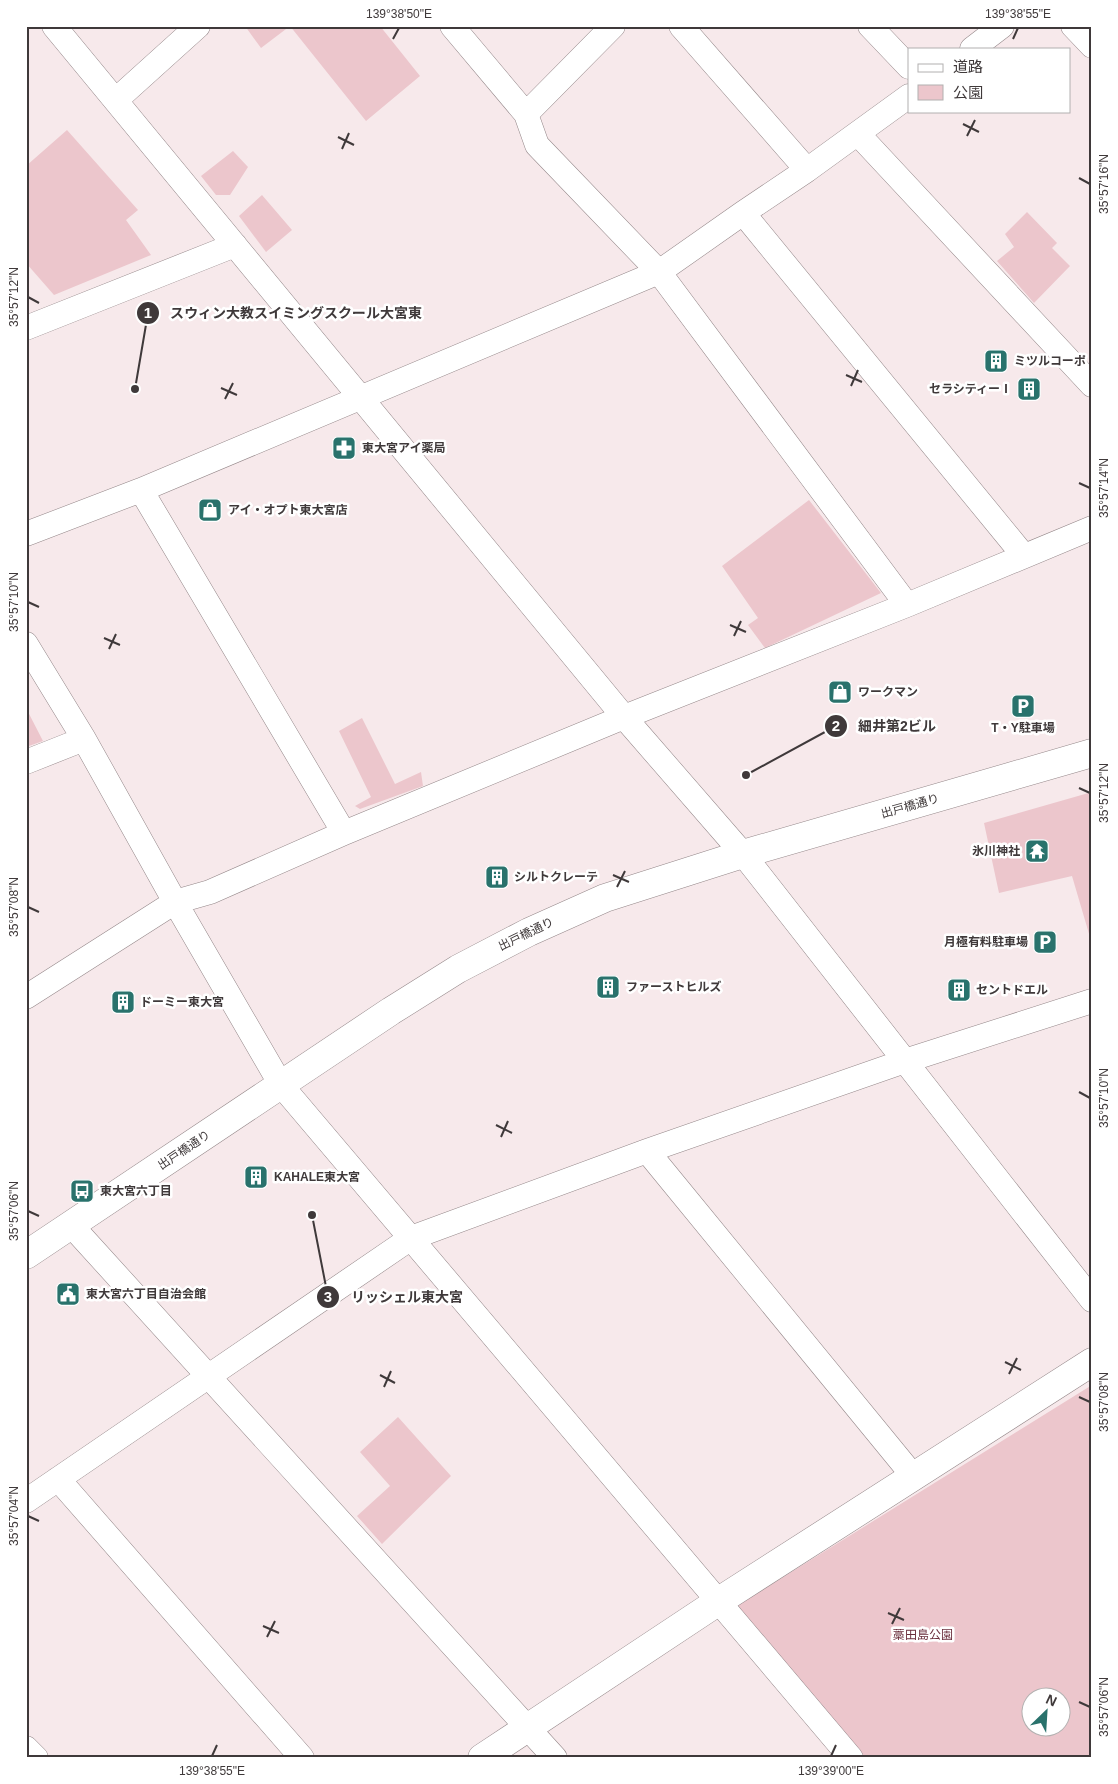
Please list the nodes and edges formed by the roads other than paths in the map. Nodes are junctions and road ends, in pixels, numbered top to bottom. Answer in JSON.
{"nodes":[{"id":1,"x":54,"y":26,"type":"edge"},
{"id":2,"x":198,"y":26,"type":"edge"},
{"id":3,"x":452,"y":26,"type":"edge"},
{"id":4,"x":613,"y":26,"type":"edge"},
{"id":5,"x":681,"y":26,"type":"edge"},
{"id":6,"x":870,"y":26,"type":"edge"},
{"id":7,"x":1002,"y":26,"type":"edge"},
{"id":8,"x":1073,"y":26,"type":"edge"},
{"id":9,"x":1092,"y":46,"type":"edge"},
{"id":10,"x":973,"y":48,"type":"edge"},
{"id":11,"x":908,"y":66,"type":"edge"},
{"id":12,"x":908,"y":97,"type":"edge"},
{"id":13,"x":116,"y":100,"type":"junction"},
{"id":14,"x":526,"y":114,"type":"junction"},
{"id":15,"x":858,"y":134,"type":"junction"},
{"id":16,"x":807,"y":170,"type":"junction"},
{"id":17,"x":743,"y":213,"type":"junction"},
{"id":18,"x":236,"y":245,"type":"junction"},
{"id":19,"x":659,"y":272,"type":"junction"},
{"id":20,"x":26,"y":328,"type":"edge"},
{"id":21,"x":1092,"y":385,"type":"edge"},
{"id":22,"x":360,"y":397,"type":"junction"},
{"id":23,"x":140,"y":490,"type":"junction"},
{"id":24,"x":1092,"y":528,"type":"edge"},
{"id":25,"x":26,"y":534,"type":"edge"},
{"id":26,"x":1024,"y":556,"type":"junction"},
{"id":27,"x":906,"y":605,"type":"junction"},
{"id":28,"x":26,"y":644,"type":"edge"},
{"id":29,"x":624,"y":717,"type":"junction"},
{"id":30,"x":84,"y":739,"type":"junction"},
{"id":31,"x":1092,"y":753,"type":"edge"},
{"id":32,"x":26,"y":762,"type":"edge"},
{"id":33,"x":344,"y":833,"type":"junction"},
{"id":34,"x":743,"y":854,"type":"junction"},
{"id":35,"x":175,"y":902,"type":"junction"},
{"id":36,"x":26,"y":997,"type":"edge"},
{"id":37,"x":1092,"y":1001,"type":"edge"},
{"id":38,"x":905,"y":1061,"type":"junction"},
{"id":39,"x":281,"y":1085,"type":"junction"},
{"id":40,"x":646,"y":1152,"type":"junction"},
{"id":41,"x":71,"y":1225,"type":"junction"},
{"id":42,"x":411,"y":1238,"type":"junction"},
{"id":43,"x":26,"y":1255,"type":"edge"},
{"id":44,"x":1092,"y":1300,"type":"edge"},
{"id":45,"x":1092,"y":1362,"type":"edge"},
{"id":46,"x":207,"y":1377,"type":"junction"},
{"id":47,"x":914,"y":1477,"type":"junction"},
{"id":48,"x":58,"y":1479,"type":"junction"},
{"id":49,"x":26,"y":1501,"type":"edge"},
{"id":50,"x":719,"y":1601,"type":"junction"},
{"id":51,"x":528,"y":1728,"type":"junction"},
{"id":52,"x":26,"y":1748,"type":"edge"},
{"id":53,"x":36,"y":1758,"type":"edge"},
{"id":54,"x":302,"y":1758,"type":"edge"},
{"id":55,"x":482,"y":1758,"type":"edge"},
{"id":56,"x":555,"y":1758,"type":"edge"},
{"id":57,"x":851,"y":1758,"type":"edge"}],
"edges":[{"from":1,"to":13,"type":"street"},
{"from":2,"to":13,"type":"street"},
{"from":3,"to":14,"type":"street"},
{"from":4,"to":14,"type":"street"},
{"from":5,"to":16,"type":"street"},
{"from":6,"to":11,"type":"street"},
{"from":7,"to":10,"type":"street"},
{"from":8,"to":9,"type":"street"},
{"from":12,"to":15,"type":"street"},
{"from":13,"to":18,"type":"street"},
{"from":14,"to":19,"type":"street"},
{"from":15,"to":16,"type":"street"},
{"from":15,"to":21,"type":"street"},
{"from":16,"to":17,"type":"street"},
{"from":17,"to":19,"type":"street"},
{"from":17,"to":26,"type":"street"},
{"from":18,"to":20,"type":"street"},
{"from":18,"to":22,"type":"street"},
{"from":19,"to":22,"type":"street"},
{"from":19,"to":27,"type":"street"},
{"from":22,"to":23,"type":"street"},
{"from":22,"to":29,"type":"street"},
{"from":23,"to":25,"type":"street"},
{"from":23,"to":33,"type":"street"},
{"from":24,"to":26,"type":"street"},
{"from":26,"to":27,"type":"street"},
{"from":27,"to":29,"type":"street"},
{"from":28,"to":30,"type":"street"},
{"from":29,"to":33,"type":"street"},
{"from":29,"to":34,"type":"street"},
{"from":30,"to":32,"type":"street"},
{"from":30,"to":35,"type":"street"},
{"from":31,"to":34,"type":"street","name":"出戸橋通り"},
{"from":33,"to":35,"type":"street"},
{"from":34,"to":38,"type":"street"},
{"from":34,"to":39,"type":"street","name":"出戸橋通り"},
{"from":35,"to":36,"type":"street"},
{"from":35,"to":39,"type":"street"},
{"from":37,"to":38,"type":"street"},
{"from":38,"to":40,"type":"street"},
{"from":38,"to":44,"type":"street"},
{"from":39,"to":41,"type":"street","name":"出戸橋通り"},
{"from":39,"to":42,"type":"street"},
{"from":40,"to":42,"type":"street"},
{"from":40,"to":47,"type":"street"},
{"from":41,"to":43,"type":"street","name":"出戸橋通り"},
{"from":41,"to":46,"type":"street"},
{"from":42,"to":46,"type":"street"},
{"from":42,"to":50,"type":"street"},
{"from":45,"to":47,"type":"street"},
{"from":46,"to":48,"type":"street"},
{"from":46,"to":51,"type":"street"},
{"from":47,"to":50,"type":"street"},
{"from":48,"to":49,"type":"street"},
{"from":48,"to":54,"type":"street"},
{"from":50,"to":51,"type":"street"},
{"from":50,"to":57,"type":"street"},
{"from":51,"to":55,"type":"street"},
{"from":51,"to":56,"type":"street"},
{"from":52,"to":53,"type":"street"}]}
